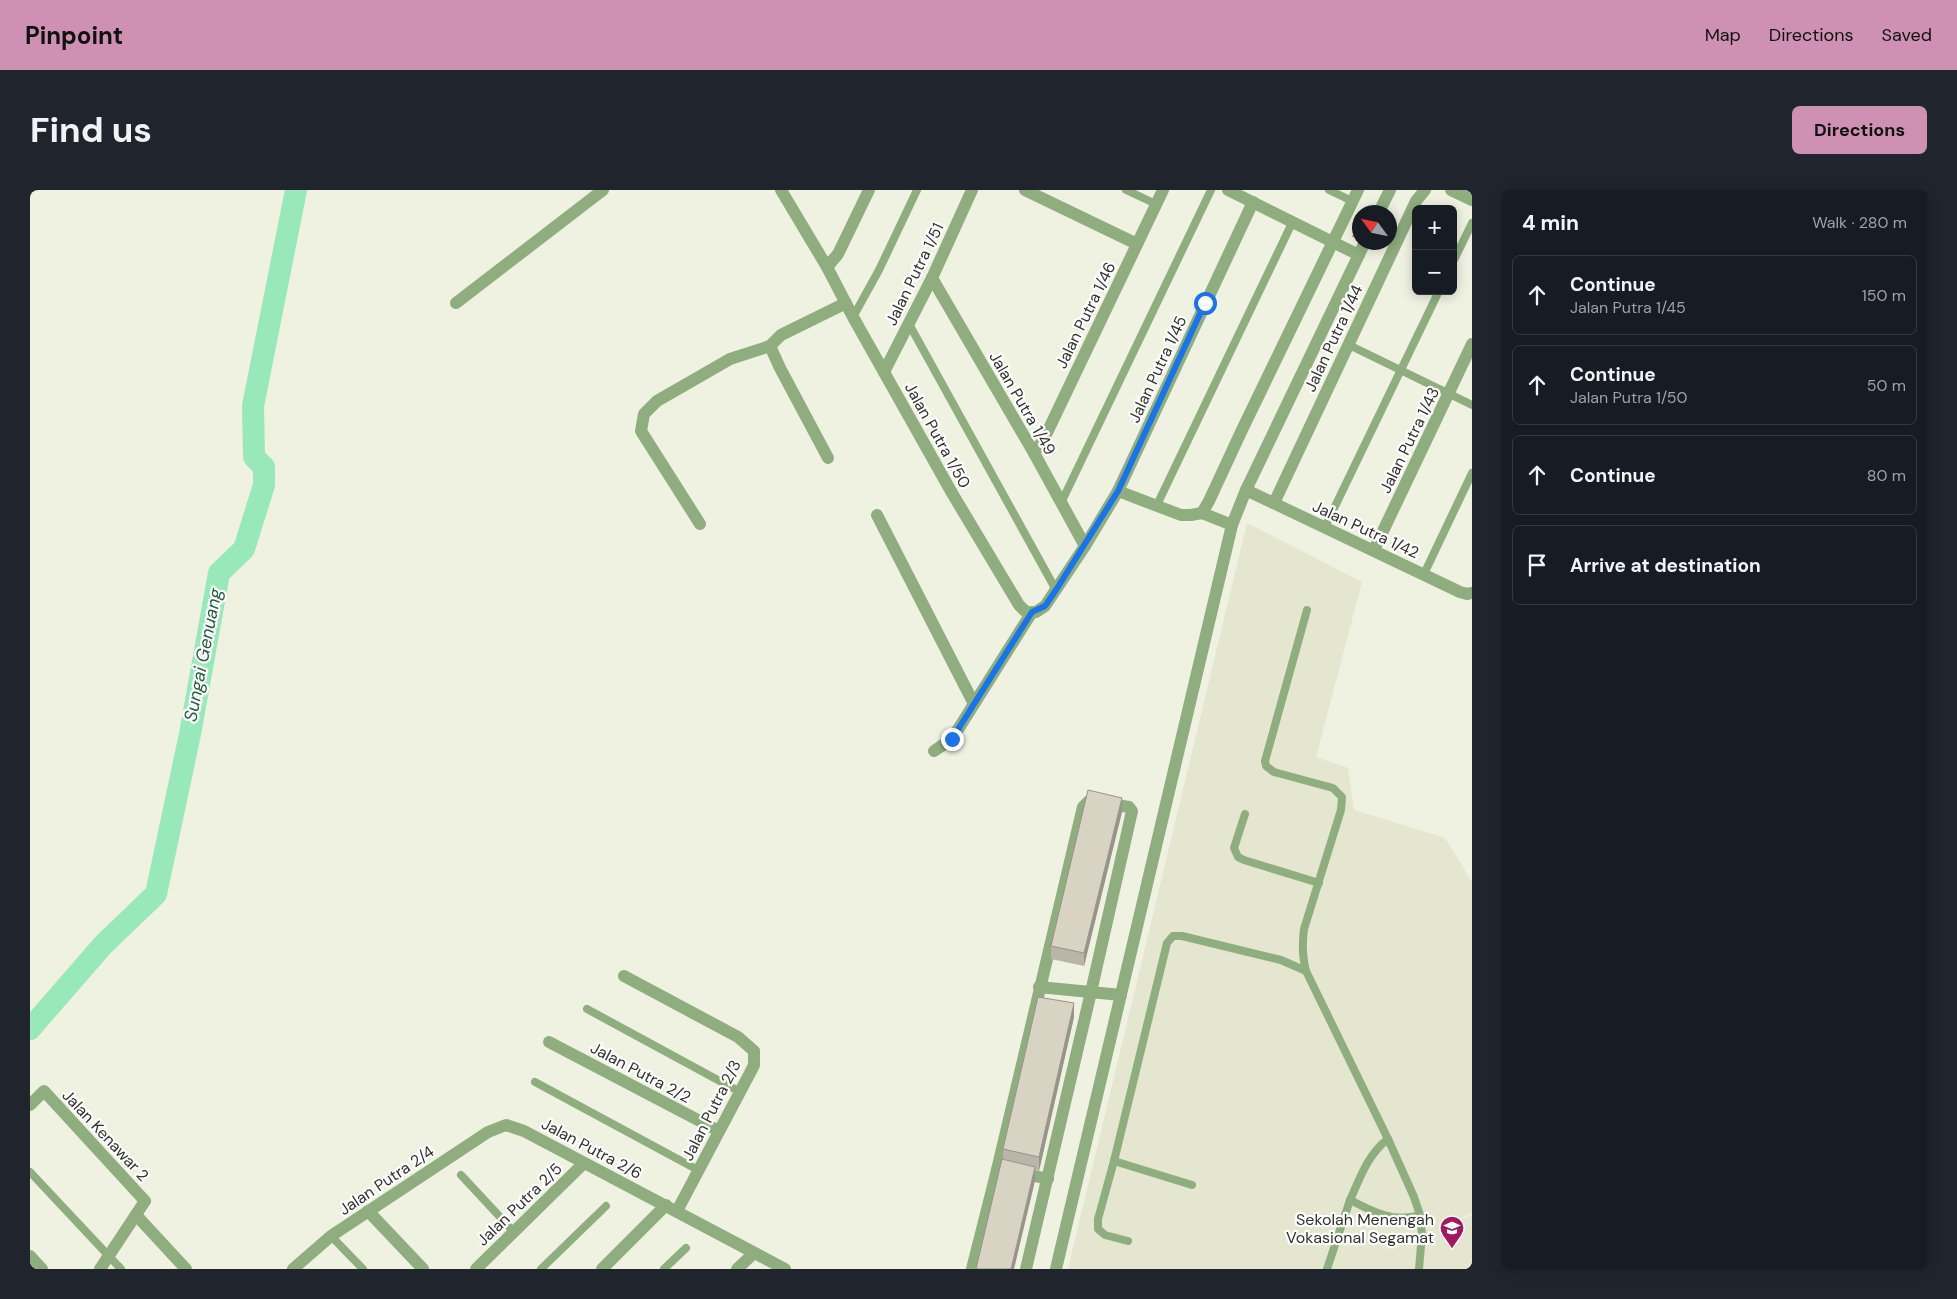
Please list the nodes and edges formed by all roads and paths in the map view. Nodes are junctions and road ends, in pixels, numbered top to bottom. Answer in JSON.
{"nodes":[{"id":1,"x":603,"y":190,"type":"edge"},
{"id":2,"x":781,"y":190,"type":"edge"},
{"id":3,"x":869,"y":190,"type":"edge"},
{"id":4,"x":917,"y":190,"type":"edge"},
{"id":5,"x":972,"y":190,"type":"edge"},
{"id":6,"x":1025,"y":190,"type":"edge"},
{"id":7,"x":1126,"y":190,"type":"edge"},
{"id":8,"x":1163,"y":190,"type":"edge"},
{"id":9,"x":1211,"y":190,"type":"edge"},
{"id":10,"x":1228,"y":190,"type":"edge"},
{"id":11,"x":1329,"y":190,"type":"edge"},
{"id":12,"x":1390,"y":190,"type":"edge"},
{"id":13,"x":1425,"y":190,"type":"edge"},
{"id":14,"x":1451,"y":190,"type":"edge"},
{"id":15,"x":1355,"y":196,"type":"edge"},
{"id":16,"x":1472,"y":200,"type":"edge"},
{"id":17,"x":1253,"y":202,"type":"junction"},
{"id":18,"x":1156,"y":204,"type":"junction"},
{"id":19,"x":1382,"y":205,"type":"edge"},
{"id":20,"x":1293,"y":221,"type":"junction"},
{"id":21,"x":1472,"y":223,"type":"edge"},
{"id":22,"x":1333,"y":241,"type":"junction"},
{"id":23,"x":1137,"y":244,"type":"junction"},
{"id":24,"x":1361,"y":250,"type":"edge"},
{"id":25,"x":1457,"y":254,"type":"edge"},
{"id":26,"x":1359,"y":255,"type":"junction"},
{"id":27,"x":828,"y":267,"type":"junction"},
{"id":28,"x":932,"y":278,"type":"junction"},
{"id":29,"x":1437,"y":295,"type":"edge"},
{"id":30,"x":456,"y":303,"type":"dead end"},
{"id":31,"x":846,"y":303,"type":"junction"},
{"id":32,"x":853,"y":317,"type":"junction"},
{"id":33,"x":909,"y":324,"type":"junction"},
{"id":34,"x":1349,"y":344,"type":"junction"},
{"id":35,"x":1472,"y":344,"type":"edge"},
{"id":36,"x":770,"y":346,"type":"junction"},
{"id":37,"x":1401,"y":371,"type":"junction"},
{"id":38,"x":884,"y":372,"type":"junction"},
{"id":39,"x":1449,"y":394,"type":"junction"},
{"id":40,"x":1472,"y":405,"type":"edge"},
{"id":41,"x":1034,"y":453,"type":"junction"},
{"id":42,"x":828,"y":458,"type":"dead end"},
{"id":43,"x":1472,"y":473,"type":"edge"},
{"id":44,"x":1246,"y":490,"type":"junction"},
{"id":45,"x":1118,"y":491,"type":"junction"},
{"id":46,"x":1061,"y":503,"type":"junction"},
{"id":47,"x":1274,"y":503,"type":"junction"},
{"id":48,"x":1156,"y":507,"type":"junction"},
{"id":49,"x":1202,"y":513,"type":"junction"},
{"id":50,"x":877,"y":515,"type":"dead end"},
{"id":51,"x":700,"y":524,"type":"dead end"},
{"id":52,"x":1232,"y":525,"type":"junction"},
{"id":53,"x":1325,"y":527,"type":"junction"},
{"id":54,"x":1085,"y":546,"type":"junction"},
{"id":55,"x":1374,"y":550,"type":"junction"},
{"id":56,"x":1424,"y":574,"type":"junction"},
{"id":57,"x":1056,"y":590,"type":"junction"},
{"id":58,"x":1472,"y":593,"type":"edge"},
{"id":59,"x":1307,"y":610,"type":"dead end"},
{"id":60,"x":1032,"y":612,"type":"junction"},
{"id":61,"x":974,"y":704,"type":"junction"},
{"id":62,"x":934,"y":752,"type":"dead end"},
{"id":63,"x":1245,"y":814,"type":"dead end"},
{"id":64,"x":1319,"y":883,"type":"junction"},
{"id":65,"x":1306,"y":971,"type":"junction"},
{"id":66,"x":624,"y":976,"type":"dead end"},
{"id":67,"x":1039,"y":987,"type":"junction"},
{"id":68,"x":1092,"y":992,"type":"junction"},
{"id":69,"x":1121,"y":996,"type":"junction"},
{"id":70,"x":586,"y":1010,"type":"dead end"},
{"id":71,"x":549,"y":1042,"type":"dead end"},
{"id":72,"x":535,"y":1082,"type":"dead end"},
{"id":73,"x":740,"y":1092,"type":"junction"},
{"id":74,"x":30,"y":1105,"type":"edge"},
{"id":75,"x":501,"y":1125,"type":"joint"},
{"id":76,"x":719,"y":1131,"type":"junction"},
{"id":77,"x":1388,"y":1140,"type":"junction"},
{"id":78,"x":1114,"y":1161,"type":"junction"},
{"id":79,"x":584,"y":1163,"type":"junction"},
{"id":80,"x":698,"y":1170,"type":"junction"},
{"id":81,"x":997,"y":1170,"type":"junction"},
{"id":82,"x":30,"y":1172,"type":"edge"},
{"id":83,"x":461,"y":1175,"type":"dead end"},
{"id":84,"x":1048,"y":1179,"type":"junction"},
{"id":85,"x":1192,"y":1185,"type":"dead end"},
{"id":86,"x":1350,"y":1200,"type":"junction"},
{"id":87,"x":606,"y":1206,"type":"dead end"},
{"id":88,"x":671,"y":1208,"type":"junction"},
{"id":89,"x":368,"y":1211,"type":"junction"},
{"id":90,"x":136,"y":1215,"type":"junction"},
{"id":91,"x":1420,"y":1215,"type":"junction"},
{"id":92,"x":514,"y":1232,"type":"junction"},
{"id":93,"x":332,"y":1236,"type":"junction"},
{"id":94,"x":1128,"y":1242,"type":"dead end"},
{"id":95,"x":686,"y":1248,"type":"dead end"},
{"id":96,"x":754,"y":1253,"type":"junction"},
{"id":97,"x":30,"y":1256,"type":"edge"},
{"id":98,"x":109,"y":1256,"type":"junction"},
{"id":99,"x":298,"y":1267,"type":"edge"},
{"id":100,"x":42,"y":1269,"type":"edge"},
{"id":101,"x":100,"y":1269,"type":"edge"},
{"id":102,"x":121,"y":1269,"type":"edge"},
{"id":103,"x":186,"y":1269,"type":"edge"},
{"id":104,"x":363,"y":1269,"type":"edge"},
{"id":105,"x":423,"y":1269,"type":"edge"},
{"id":106,"x":476,"y":1269,"type":"edge"},
{"id":107,"x":541,"y":1269,"type":"edge"},
{"id":108,"x":602,"y":1269,"type":"edge"},
{"id":109,"x":664,"y":1269,"type":"edge"},
{"id":110,"x":737,"y":1269,"type":"edge"},
{"id":111,"x":785,"y":1269,"type":"edge"},
{"id":112,"x":972,"y":1269,"type":"edge"},
{"id":113,"x":1026,"y":1269,"type":"edge"},
{"id":114,"x":1056,"y":1269,"type":"edge"},
{"id":115,"x":1327,"y":1269,"type":"edge"},
{"id":116,"x":1419,"y":1269,"type":"edge"}],
"edges":[{"from":1,"to":30,"type":"street"},
{"from":2,"to":27,"type":"street","name":"Jalan Putra 1/50"},
{"from":3,"to":27,"type":"street"},
{"from":4,"to":32,"type":"lane"},
{"from":5,"to":28,"type":"street","name":"Jalan Putra 1/51"},
{"from":6,"to":23,"type":"street"},
{"from":7,"to":18,"type":"lane"},
{"from":8,"to":18,"type":"street","name":"Jalan Putra 1/46"},
{"from":9,"to":46,"type":"lane"},
{"from":10,"to":17,"type":"street"},
{"from":11,"to":15,"type":"lane"},
{"from":12,"to":19,"type":"street"},
{"from":13,"to":34,"type":"street","name":"Jalan Putra 1/44"},
{"from":14,"to":16,"type":"street"},
{"from":15,"to":22,"type":"street"},
{"from":17,"to":20,"type":"street"},
{"from":17,"to":45,"type":"street","name":"Jalan Putra 1/45"},
{"from":18,"to":23,"type":"street","name":"Jalan Putra 1/46"},
{"from":20,"to":22,"type":"street"},
{"from":20,"to":48,"type":"lane"},
{"from":21,"to":25,"type":"lane"},
{"from":22,"to":26,"type":"street"},
{"from":22,"to":49,"type":"street"},
{"from":23,"to":41,"type":"street","name":"Jalan Putra 1/46"},
{"from":24,"to":26,"type":"street","name":"Jalan Putra 1/44"},
{"from":26,"to":44,"type":"street","name":"Jalan Putra 1/44"},
{"from":27,"to":31,"type":"street","name":"Jalan Putra 1/50"},
{"from":28,"to":33,"type":"street","name":"Jalan Putra 1/51"},
{"from":28,"to":41,"type":"street","name":"Jalan Putra 1/49"},
{"from":29,"to":37,"type":"lane"},
{"from":31,"to":32,"type":"street","name":"Jalan Putra 1/50"},
{"from":31,"to":36,"type":"street"},
{"from":32,"to":38,"type":"street","name":"Jalan Putra 1/50"},
{"from":33,"to":38,"type":"street","name":"Jalan Putra 1/51"},
{"from":33,"to":57,"type":"lane"},
{"from":34,"to":37,"type":"lane"},
{"from":34,"to":47,"type":"street","name":"Jalan Putra 1/44"},
{"from":35,"to":39,"type":"street","name":"Jalan Putra 1/43"},
{"from":36,"to":42,"type":"street"},
{"from":36,"to":51,"type":"street"},
{"from":37,"to":39,"type":"lane"},
{"from":37,"to":53,"type":"lane"},
{"from":38,"to":60,"type":"street","name":"Jalan Putra 1/50"},
{"from":39,"to":40,"type":"lane"},
{"from":39,"to":55,"type":"street","name":"Jalan Putra 1/43"},
{"from":41,"to":46,"type":"street","name":"Jalan Putra 1/49"},
{"from":43,"to":56,"type":"lane"},
{"from":44,"to":47,"type":"street","name":"Jalan Putra 1/42"},
{"from":44,"to":52,"type":"street","name":"Jalan Putra 1/44"},
{"from":45,"to":48,"type":"street"},
{"from":45,"to":54,"type":"street","name":"Jalan Putra 1/45"},
{"from":46,"to":54,"type":"street","name":"Jalan Putra 1/49"},
{"from":47,"to":53,"type":"street","name":"Jalan Putra 1/42"},
{"from":48,"to":49,"type":"street"},
{"from":49,"to":52,"type":"street"},
{"from":50,"to":61,"type":"street"},
{"from":52,"to":69,"type":"street","name":"Jalan Putra 1/44"},
{"from":53,"to":55,"type":"street","name":"Jalan Putra 1/42"},
{"from":54,"to":57,"type":"street"},
{"from":55,"to":56,"type":"street","name":"Jalan Putra 1/42"},
{"from":56,"to":58,"type":"street","name":"Jalan Putra 1/42"},
{"from":57,"to":60,"type":"street"},
{"from":59,"to":64,"type":"lane"},
{"from":60,"to":61,"type":"street"},
{"from":61,"to":62,"type":"street"},
{"from":63,"to":64,"type":"lane"},
{"from":64,"to":65,"type":"lane"},
{"from":65,"to":77,"type":"lane"},
{"from":65,"to":78,"type":"lane"},
{"from":66,"to":73,"type":"street","name":"Jalan Putra 2/3"},
{"from":67,"to":68,"type":"street"},
{"from":67,"to":68,"type":"street"},
{"from":67,"to":81,"type":"street"},
{"from":68,"to":69,"type":"street"},
{"from":68,"to":84,"type":"street"},
{"from":69,"to":114,"type":"street","name":"Jalan Putra 1/44"},
{"from":70,"to":73,"type":"lane"},
{"from":71,"to":76,"type":"street","name":"Jalan Putra 2/2"},
{"from":72,"to":80,"type":"lane"},
{"from":73,"to":76,"type":"street","name":"Jalan Putra 2/3"},
{"from":74,"to":90,"type":"street","name":"Jalan Kenawar 2"},
{"from":75,"to":79,"type":"street","name":"Jalan Putra 2/6"},
{"from":75,"to":89,"type":"street","name":"Jalan Putra 2/4"},
{"from":76,"to":80,"type":"street","name":"Jalan Putra 2/3"},
{"from":77,"to":86,"type":"lane"},
{"from":77,"to":91,"type":"lane"},
{"from":78,"to":85,"type":"lane"},
{"from":78,"to":94,"type":"lane"},
{"from":79,"to":88,"type":"street","name":"Jalan Putra 2/6"},
{"from":79,"to":92,"type":"street","name":"Jalan Putra 2/5"},
{"from":80,"to":88,"type":"street","name":"Jalan Putra 2/3"},
{"from":81,"to":84,"type":"street"},
{"from":81,"to":112,"type":"street"},
{"from":82,"to":98,"type":"lane"},
{"from":83,"to":92,"type":"lane"},
{"from":84,"to":113,"type":"street"},
{"from":86,"to":91,"type":"lane"},
{"from":86,"to":115,"type":"lane"},
{"from":87,"to":107,"type":"lane"},
{"from":88,"to":96,"type":"street","name":"Jalan Putra 2/6"},
{"from":88,"to":108,"type":"street"},
{"from":89,"to":93,"type":"street","name":"Jalan Putra 2/4"},
{"from":89,"to":105,"type":"street"},
{"from":90,"to":98,"type":"street"},
{"from":90,"to":103,"type":"street"},
{"from":91,"to":116,"type":"lane"},
{"from":92,"to":106,"type":"street","name":"Jalan Putra 2/5"},
{"from":93,"to":99,"type":"street","name":"Jalan Putra 2/4"},
{"from":93,"to":104,"type":"lane"},
{"from":95,"to":109,"type":"lane"},
{"from":96,"to":110,"type":"street"},
{"from":96,"to":111,"type":"street","name":"Jalan Putra 2/6"},
{"from":97,"to":100,"type":"street"},
{"from":98,"to":101,"type":"street"},
{"from":98,"to":102,"type":"lane"}]}
